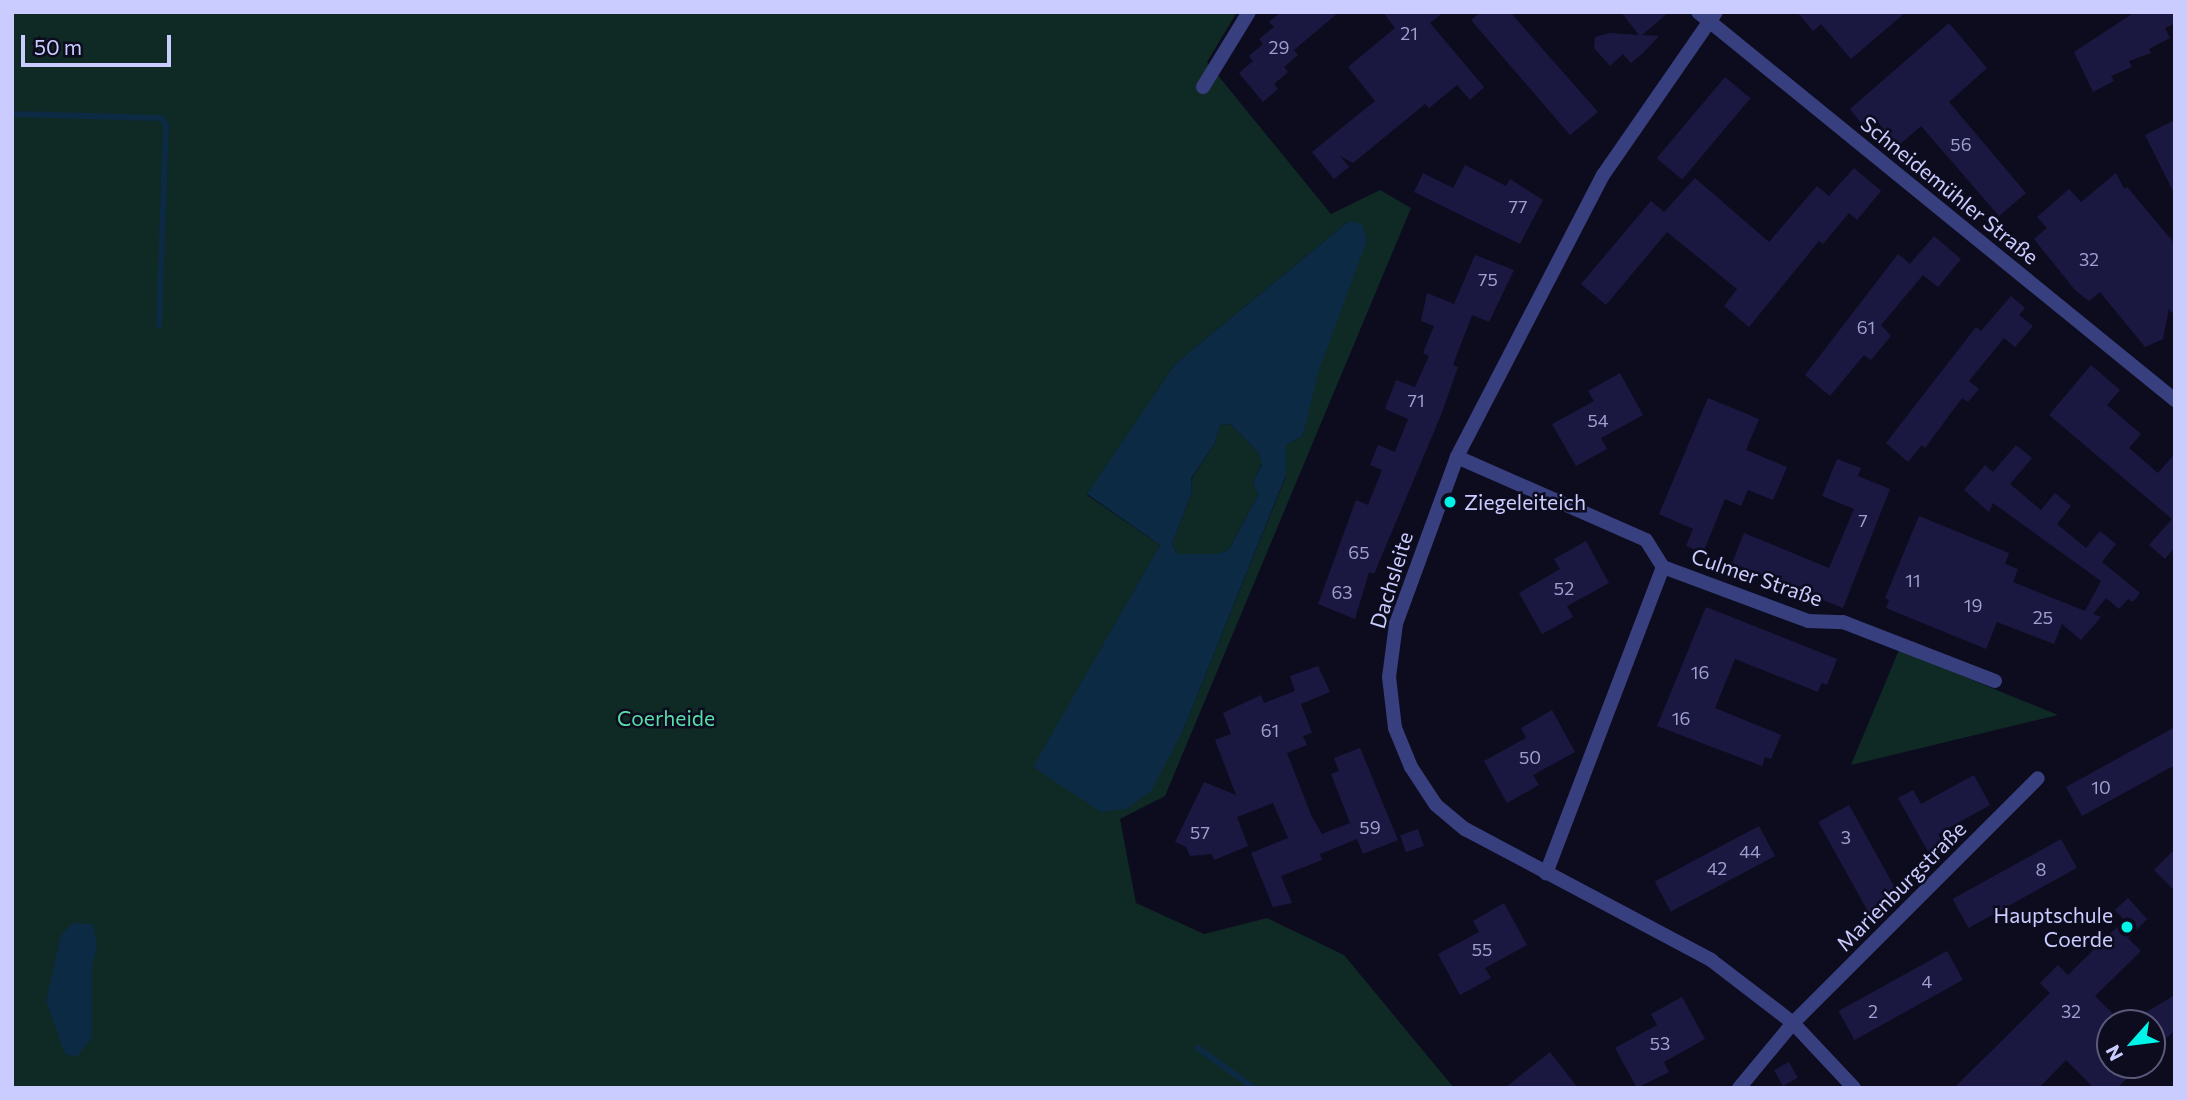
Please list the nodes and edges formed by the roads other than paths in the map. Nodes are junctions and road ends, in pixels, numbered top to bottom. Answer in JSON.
{"nodes":[{"id":1,"x":1249,"y":12,"type":"edge"},
{"id":2,"x":1708,"y":16,"type":"edge"},
{"id":3,"x":1203,"y":87,"type":"dead end"},
{"id":4,"x":2175,"y":400,"type":"edge"},
{"id":5,"x":1457,"y":457,"type":"junction"},
{"id":6,"x":1663,"y":567,"type":"junction"},
{"id":7,"x":1995,"y":681,"type":"dead end"},
{"id":8,"x":2038,"y":778,"type":"dead end"},
{"id":9,"x":1546,"y":873,"type":"junction"},
{"id":10,"x":1793,"y":1023,"type":"junction"},
{"id":11,"x":1739,"y":1088,"type":"edge"},
{"id":12,"x":1854,"y":1088,"type":"edge"}],
"edges":[{"from":1,"to":3,"type":"street"},
{"from":2,"to":4,"type":"street","name":"Schneidemühler Straße"},
{"from":2,"to":5,"type":"street","name":"Dachsleite"},
{"from":5,"to":6,"type":"street","name":"Culmer Straße"},
{"from":5,"to":9,"type":"street","name":"Dachsleite"},
{"from":6,"to":7,"type":"street","name":"Culmer Straße"},
{"from":6,"to":9,"type":"street","name":"Culmer Straße"},
{"from":8,"to":10,"type":"street","name":"Marienburgstraße"},
{"from":9,"to":10,"type":"street","name":"Dachsleite"},
{"from":10,"to":11,"type":"street"},
{"from":10,"to":12,"type":"street","name":"Dachsleite"}]}
